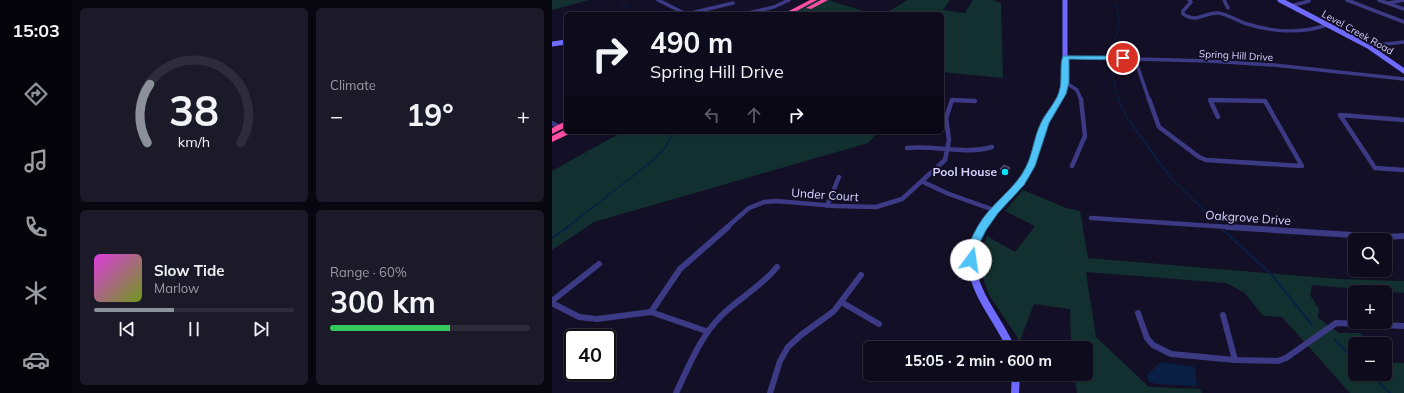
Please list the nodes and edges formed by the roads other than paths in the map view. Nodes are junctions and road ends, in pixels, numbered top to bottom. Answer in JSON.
{"nodes":[{"id":1,"x":658,"y":0,"type":"edge"},
{"id":2,"x":668,"y":0,"type":"edge"},
{"id":3,"x":789,"y":0,"type":"edge"},
{"id":4,"x":814,"y":0,"type":"edge"},
{"id":5,"x":825,"y":0,"type":"edge"},
{"id":6,"x":1065,"y":0,"type":"edge"},
{"id":7,"x":1189,"y":0,"type":"edge"},
{"id":8,"x":1224,"y":0,"type":"edge"},
{"id":9,"x":1280,"y":0,"type":"edge"},
{"id":10,"x":1347,"y":0,"type":"edge"},
{"id":11,"x":1379,"y":0,"type":"edge"},
{"id":12,"x":1404,"y":0,"type":"edge"},
{"id":13,"x":1309,"y":1,"type":"edge"},
{"id":14,"x":663,"y":2,"type":"junction"},
{"id":15,"x":1388,"y":3,"type":"junction"},
{"id":16,"x":733,"y":4,"type":"dead end"},
{"id":17,"x":1292,"y":6,"type":"junction"},
{"id":18,"x":1228,"y":8,"type":"dead end"},
{"id":19,"x":1404,"y":9,"type":"edge"},
{"id":20,"x":682,"y":12,"type":"edge"},
{"id":21,"x":695,"y":12,"type":"edge"},
{"id":22,"x":752,"y":12,"type":"edge"},
{"id":23,"x":790,"y":12,"type":"edge"},
{"id":24,"x":802,"y":12,"type":"edge"},
{"id":25,"x":1404,"y":22,"type":"edge"},
{"id":26,"x":1327,"y":25,"type":"junction"},
{"id":27,"x":564,"y":42,"type":"edge"},
{"id":28,"x":1404,"y":42,"type":"edge"},
{"id":29,"x":552,"y":44,"type":"edge"},
{"id":30,"x":1368,"y":46,"type":"junction"},
{"id":31,"x":1066,"y":57,"type":"junction"},
{"id":32,"x":1135,"y":59,"type":"junction"},
{"id":33,"x":1404,"y":71,"type":"edge"},
{"id":34,"x":1404,"y":79,"type":"edge"},
{"id":35,"x":1065,"y":82,"type":"junction"},
{"id":36,"x":976,"y":101,"type":"dead end"},
{"id":37,"x":1218,"y":117,"type":"dead end"},
{"id":38,"x":1404,"y":120,"type":"edge"},
{"id":39,"x":559,"y":128,"type":"edge"},
{"id":40,"x":552,"y":139,"type":"edge"},
{"id":41,"x":992,"y":147,"type":"dead end"},
{"id":42,"x":907,"y":148,"type":"dead end"},
{"id":43,"x":948,"y":148,"type":"junction"},
{"id":44,"x":1072,"y":166,"type":"dead end"},
{"id":45,"x":1404,"y":170,"type":"edge"},
{"id":46,"x":839,"y":177,"type":"dead end"},
{"id":47,"x":923,"y":182,"type":"junction"},
{"id":48,"x":827,"y":206,"type":"junction"},
{"id":49,"x":994,"y":210,"type":"junction"},
{"id":50,"x":1091,"y":218,"type":"dead end"},
{"id":51,"x":1404,"y":236,"type":"edge"},
{"id":52,"x":599,"y":264,"type":"dead end"},
{"id":53,"x":777,"y":267,"type":"dead end"},
{"id":54,"x":861,"y":275,"type":"dead end"},
{"id":55,"x":552,"y":302,"type":"edge"},
{"id":56,"x":843,"y":303,"type":"junction"},
{"id":57,"x":651,"y":312,"type":"junction"},
{"id":58,"x":1138,"y":313,"type":"dead end"},
{"id":59,"x":1223,"y":315,"type":"dead end"},
{"id":60,"x":879,"y":324,"type":"dead end"},
{"id":61,"x":1404,"y":326,"type":"edge"},
{"id":62,"x":706,"y":331,"type":"junction"},
{"id":63,"x":1008,"y":341,"type":"edge"},
{"id":64,"x":1235,"y":360,"type":"junction"},
{"id":65,"x":1016,"y":381,"type":"edge"},
{"id":66,"x":676,"y":393,"type":"edge"},
{"id":67,"x":770,"y":393,"type":"edge"},
{"id":68,"x":1015,"y":393,"type":"edge"}],
"edges":[{"from":1,"to":14,"type":"street"},
{"from":2,"to":14,"type":"street"},
{"from":3,"to":22,"type":"street"},
{"from":4,"to":23,"type":"highway"},
{"from":5,"to":24,"type":"highway"},
{"from":6,"to":31,"type":"street"},
{"from":7,"to":26,"type":"street"},
{"from":8,"to":18,"type":"street"},
{"from":9,"to":17,"type":"street","name":"Level Creek Road"},
{"from":10,"to":25,"type":"street"},
{"from":11,"to":15,"type":"street"},
{"from":12,"to":15,"type":"street"},
{"from":13,"to":17,"type":"street"},
{"from":14,"to":20,"type":"street"},
{"from":15,"to":19,"type":"street"},
{"from":16,"to":21,"type":"street"},
{"from":17,"to":26,"type":"street","name":"Level Creek Road"},
{"from":26,"to":30,"type":"street","name":"Level Creek Road"},
{"from":27,"to":29,"type":"street"},
{"from":28,"to":30,"type":"street"},
{"from":30,"to":33,"type":"street","name":"Level Creek Road"},
{"from":31,"to":32,"type":"street","name":"Spring Hill Drive"},
{"from":31,"to":35,"type":"street"},
{"from":32,"to":34,"type":"street","name":"Spring Hill Drive"},
{"from":32,"to":37,"type":"street"},
{"from":35,"to":44,"type":"street"},
{"from":35,"to":49,"type":"street"},
{"from":36,"to":43,"type":"street","name":"Under Court"},
{"from":38,"to":45,"type":"street"},
{"from":39,"to":40,"type":"highway"},
{"from":41,"to":43,"type":"street"},
{"from":42,"to":43,"type":"street"},
{"from":43,"to":47,"type":"street","name":"Under Court"},
{"from":46,"to":48,"type":"street"},
{"from":47,"to":48,"type":"street","name":"Under Court"},
{"from":47,"to":49,"type":"street"},
{"from":48,"to":57,"type":"street","name":"Under Court"},
{"from":49,"to":63,"type":"street"},
{"from":50,"to":51,"type":"street","name":"Oakgrove Drive"},
{"from":52,"to":55,"type":"street"},
{"from":53,"to":62,"type":"street"},
{"from":54,"to":56,"type":"street"},
{"from":55,"to":57,"type":"street"},
{"from":56,"to":60,"type":"street"},
{"from":56,"to":67,"type":"street"},
{"from":57,"to":62,"type":"street"},
{"from":58,"to":64,"type":"street"},
{"from":59,"to":64,"type":"street"},
{"from":61,"to":64,"type":"street"},
{"from":62,"to":66,"type":"street"},
{"from":65,"to":68,"type":"street"}]}
